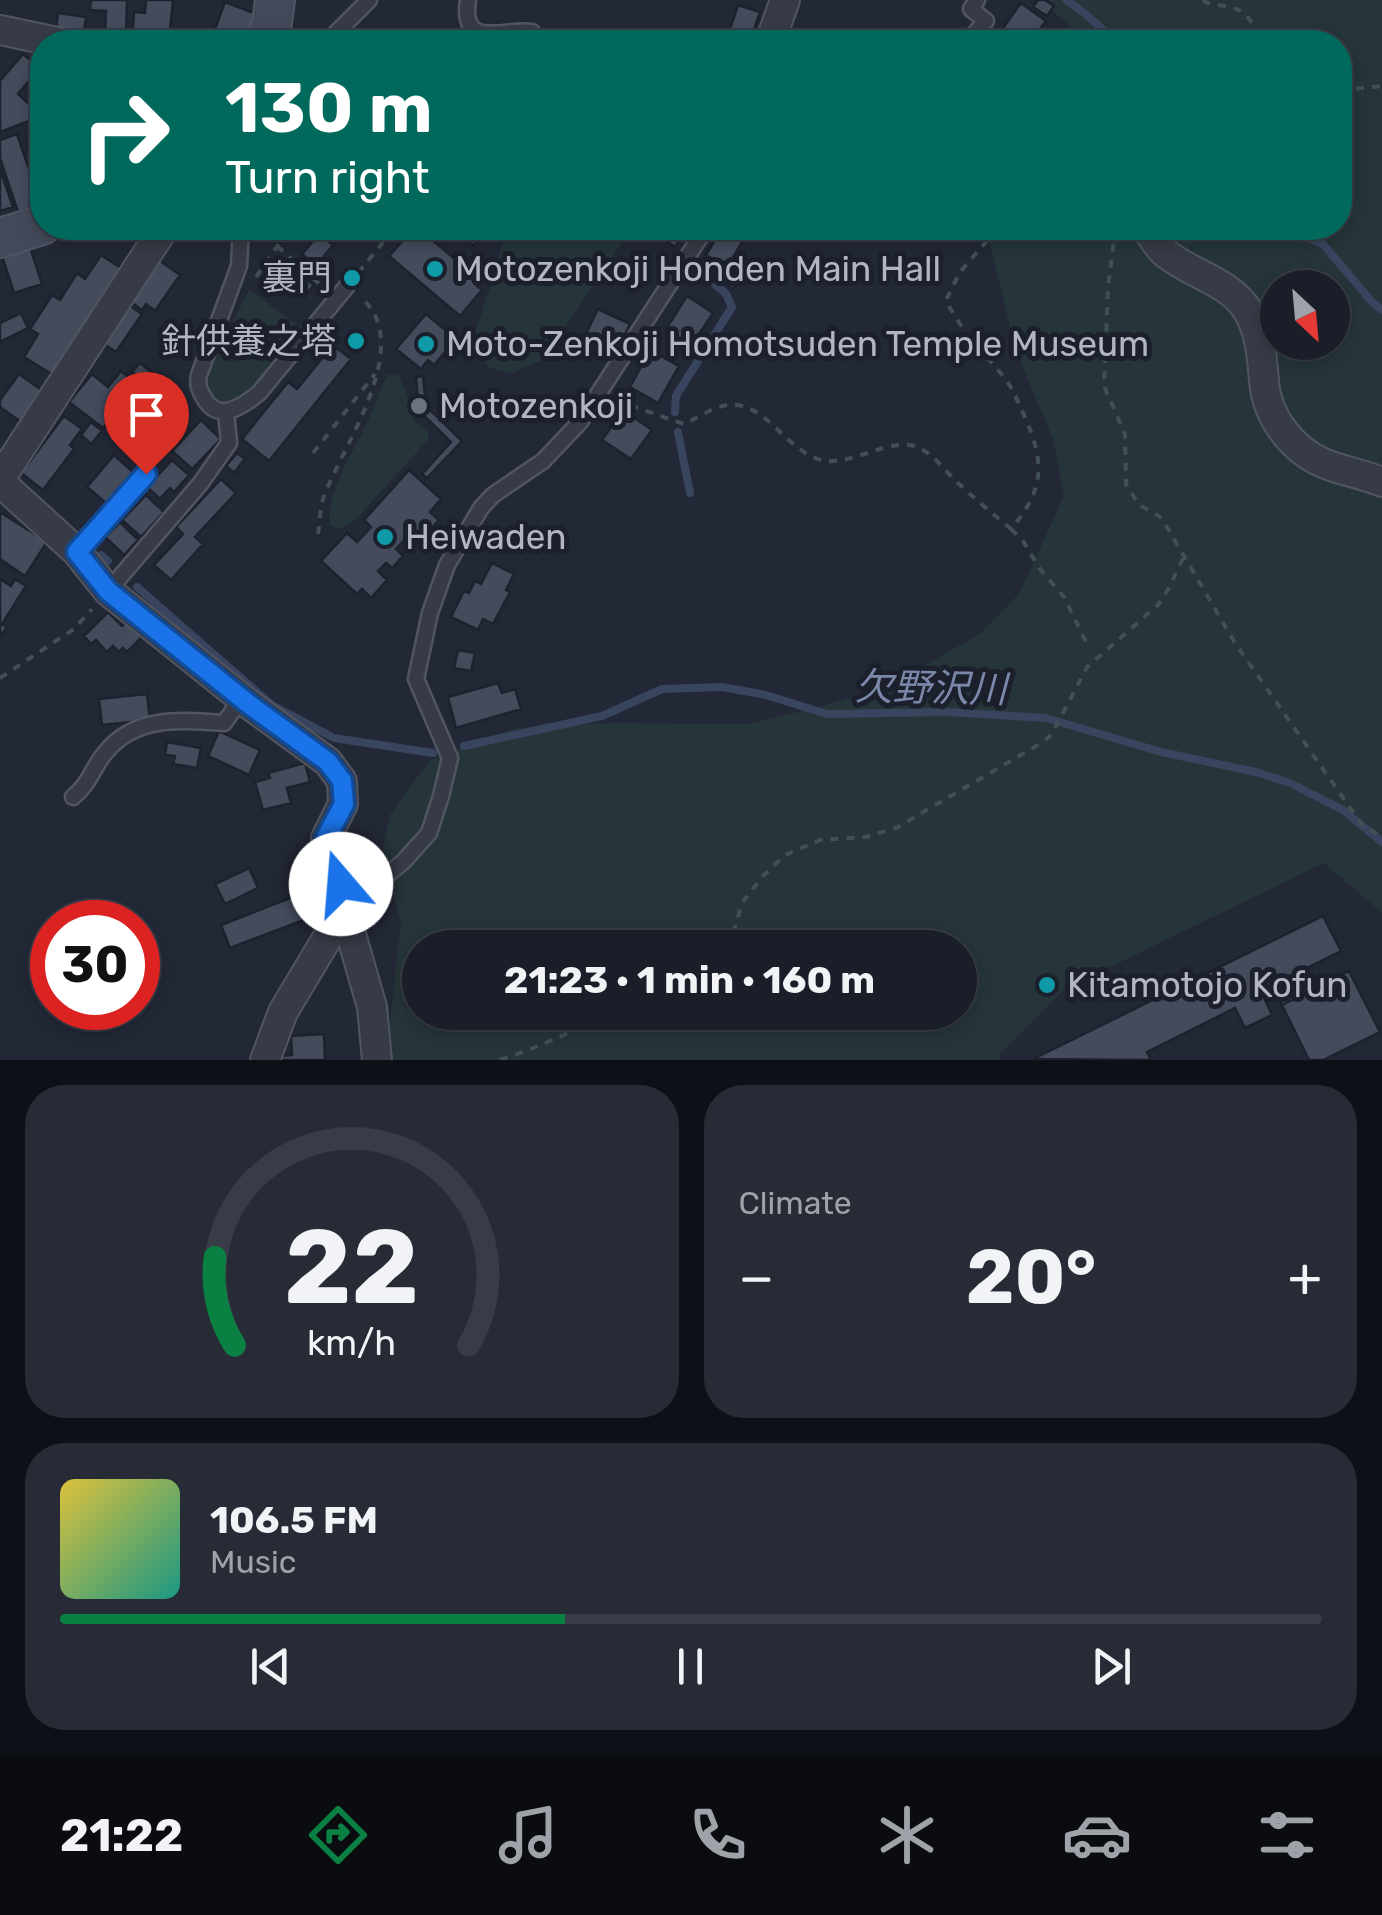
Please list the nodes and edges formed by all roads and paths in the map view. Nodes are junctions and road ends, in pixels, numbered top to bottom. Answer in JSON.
{"nodes":[{"id":1,"x":275,"y":0,"type":"edge"},
{"id":2,"x":369,"y":0,"type":"edge"},
{"id":3,"x":468,"y":0,"type":"edge"},
{"id":4,"x":785,"y":0,"type":"edge"},
{"id":5,"x":976,"y":0,"type":"edge"},
{"id":6,"x":1204,"y":0,"type":"edge"},
{"id":7,"x":0,"y":30,"type":"edge"},
{"id":8,"x":270,"y":30,"type":"edge"},
{"id":9,"x":339,"y":30,"type":"edge"},
{"id":10,"x":477,"y":30,"type":"edge"},
{"id":11,"x":774,"y":30,"type":"edge"},
{"id":12,"x":978,"y":30,"type":"edge"},
{"id":13,"x":1255,"y":30,"type":"edge"},
{"id":14,"x":30,"y":36,"type":"edge"},
{"id":15,"x":1382,"y":86,"type":"edge"},
{"id":16,"x":1352,"y":89,"type":"edge"},
{"id":17,"x":30,"y":229,"type":"edge"},
{"id":18,"x":0,"y":238,"type":"edge"},
{"id":19,"x":156,"y":240,"type":"edge"},
{"id":20,"x":241,"y":240,"type":"edge"},
{"id":21,"x":281,"y":240,"type":"edge"},
{"id":22,"x":384,"y":240,"type":"edge"},
{"id":23,"x":698,"y":240,"type":"edge"},
{"id":24,"x":988,"y":240,"type":"edge"},
{"id":25,"x":1114,"y":240,"type":"edge"},
{"id":26,"x":1155,"y":240,"type":"edge"},
{"id":27,"x":277,"y":246,"type":"junction"},
{"id":28,"x":346,"y":286,"type":"junction"},
{"id":29,"x":249,"y":288,"type":"dead end"},
{"id":30,"x":336,"y":299,"type":"junction"},
{"id":31,"x":376,"y":372,"type":"junction"},
{"id":32,"x":226,"y":412,"type":"junction"},
{"id":33,"x":581,"y":420,"type":"junction"},
{"id":34,"x":313,"y":454,"type":"dead end"},
{"id":35,"x":2,"y":473,"type":"edge"},
{"id":36,"x":146,"y":474,"type":"dead end"},
{"id":37,"x":1382,"y":482,"type":"edge"},
{"id":38,"x":1011,"y":529,"type":"junction"},
{"id":39,"x":318,"y":534,"type":"dead end"},
{"id":40,"x":77,"y":552,"type":"junction"},
{"id":41,"x":1184,"y":556,"type":"junction"},
{"id":42,"x":108,"y":591,"type":"junction"},
{"id":43,"x":1087,"y":644,"type":"dead end"},
{"id":44,"x":0,"y":678,"type":"edge"},
{"id":45,"x":242,"y":698,"type":"junction"},
{"id":46,"x":72,"y":797,"type":"dead end"},
{"id":47,"x":1382,"y":837,"type":"edge"},
{"id":48,"x":344,"y":910,"type":"junction"},
{"id":49,"x":734,"y":930,"type":"edge"},
{"id":50,"x":577,"y":1030,"type":"edge"},
{"id":51,"x":265,"y":1060,"type":"edge"},
{"id":52,"x":377,"y":1060,"type":"edge"},
{"id":53,"x":500,"y":1060,"type":"edge"}],
"edges":[{"from":1,"to":8,"type":"main road"},
{"from":2,"to":9,"type":"lane"},
{"from":3,"to":10,"type":"lane"},
{"from":4,"to":11,"type":"street"},
{"from":5,"to":12,"type":"lane"},
{"from":6,"to":13,"type":"path"},
{"from":7,"to":14,"type":"street"},
{"from":15,"to":16,"type":"path"},
{"from":17,"to":18,"type":"main road"},
{"from":19,"to":35,"type":"street"},
{"from":20,"to":32,"type":"lane"},
{"from":21,"to":27,"type":"path"},
{"from":22,"to":28,"type":"path"},
{"from":23,"to":33,"type":"lane"},
{"from":24,"to":38,"type":"path"},
{"from":25,"to":41,"type":"path"},
{"from":26,"to":37,"type":"street"},
{"from":27,"to":29,"type":"path"},
{"from":27,"to":30,"type":"path"},
{"from":28,"to":30,"type":"lane"},
{"from":28,"to":31,"type":"path"},
{"from":30,"to":32,"type":"lane"},
{"from":31,"to":34,"type":"path"},
{"from":31,"to":39,"type":"path"},
{"from":32,"to":42,"type":"lane"},
{"from":33,"to":38,"type":"path"},
{"from":33,"to":48,"type":"lane"},
{"from":35,"to":40,"type":"street"},
{"from":36,"to":40,"type":"lane"},
{"from":38,"to":43,"type":"path"},
{"from":40,"to":42,"type":"street"},
{"from":41,"to":47,"type":"path"},
{"from":41,"to":49,"type":"path"},
{"from":42,"to":44,"type":"path"},
{"from":42,"to":45,"type":"street"},
{"from":45,"to":46,"type":"lane"},
{"from":45,"to":48,"type":"street"},
{"from":48,"to":51,"type":"street"},
{"from":48,"to":52,"type":"street"},
{"from":50,"to":53,"type":"path"}]}
